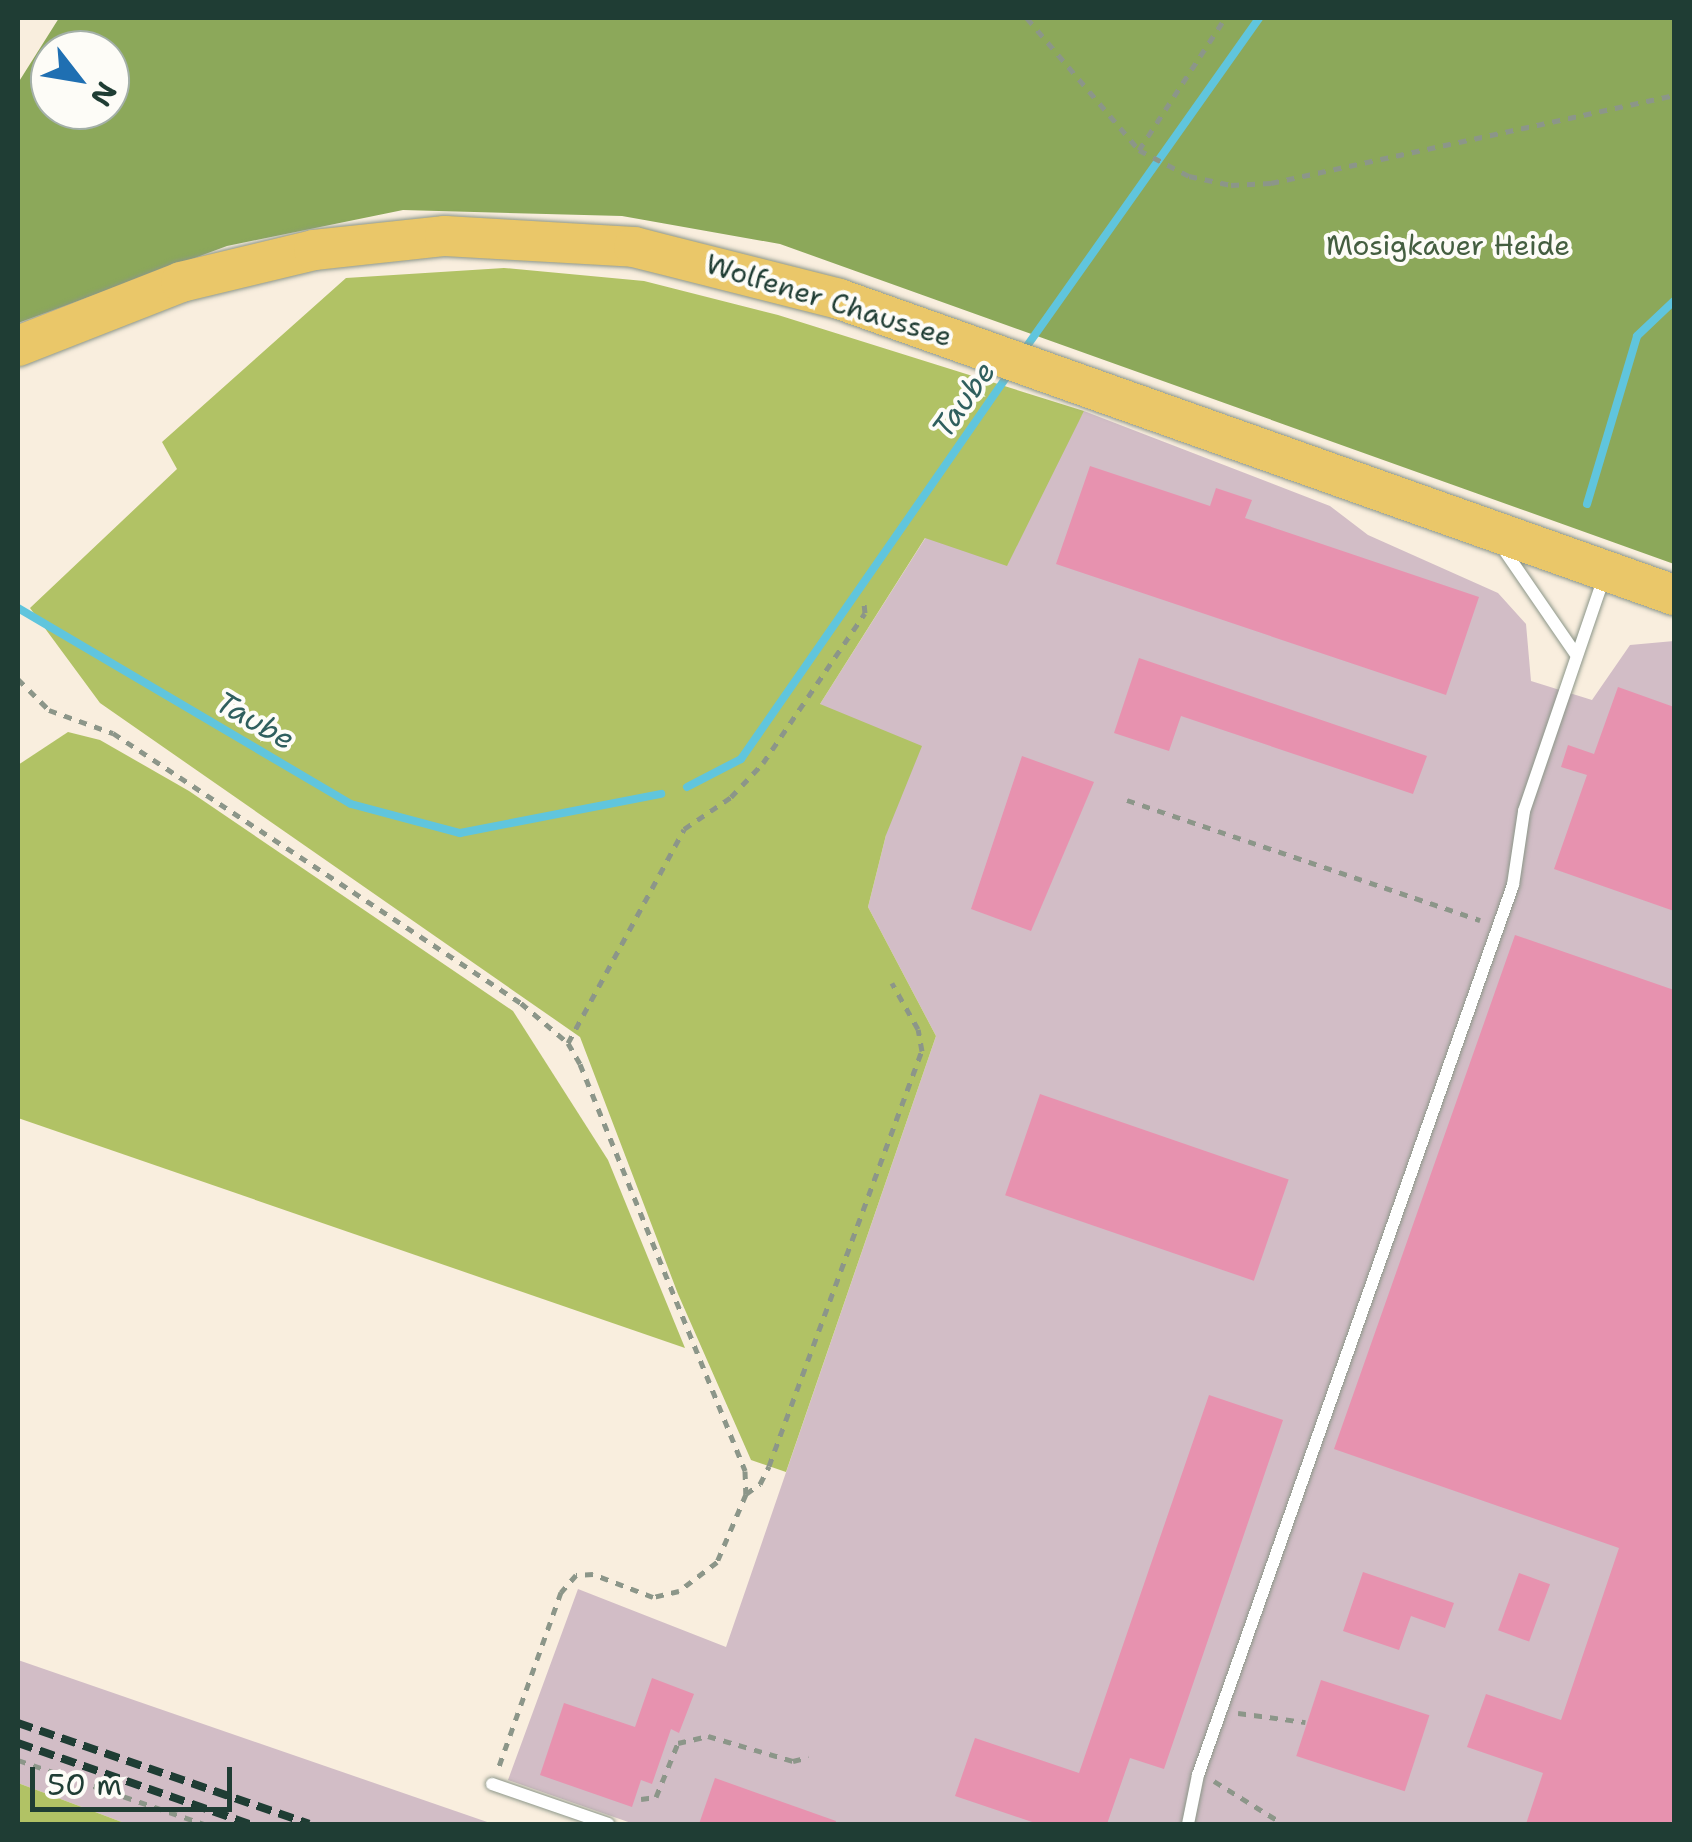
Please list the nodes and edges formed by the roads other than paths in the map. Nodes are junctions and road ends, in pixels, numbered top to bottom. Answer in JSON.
{"nodes":[{"id":1,"x":18,"y":346,"type":"edge"},
{"id":2,"x":1494,"y":534,"type":"junction"},
{"id":3,"x":1606,"y":572,"type":"junction"},
{"id":4,"x":1674,"y":594,"type":"edge"},
{"id":5,"x":1576,"y":653,"type":"junction"},
{"id":6,"x":492,"y":1784,"type":"road end"},
{"id":7,"x":608,"y":1824,"type":"edge"},
{"id":8,"x":1188,"y":1824,"type":"edge"}],
"edges":[{"from":1,"to":2,"type":"main road","name":"Wolfener Chaussee"},
{"from":2,"to":3,"type":"main road","name":"Wolfener Chaussee"},
{"from":2,"to":5,"type":"lane"},
{"from":3,"to":4,"type":"main road","name":"Wolfener Chaussee"},
{"from":3,"to":5,"type":"lane"},
{"from":5,"to":8,"type":"lane"},
{"from":6,"to":7,"type":"lane"}]}
